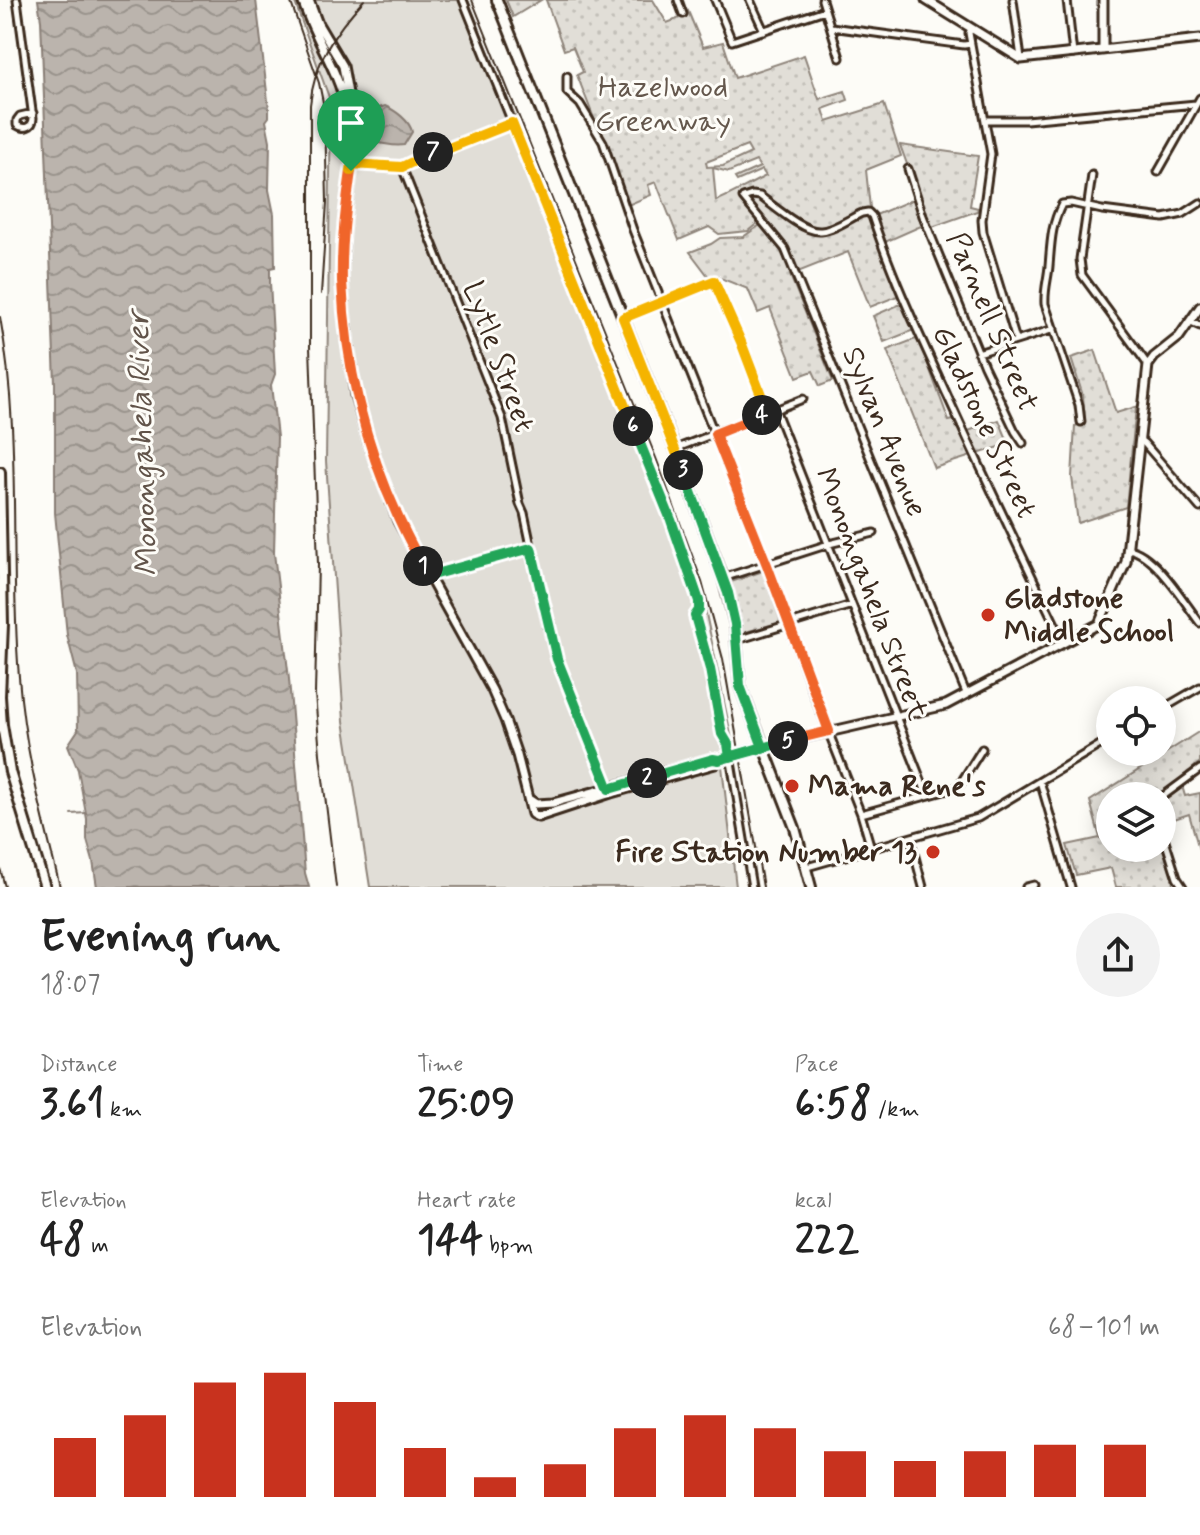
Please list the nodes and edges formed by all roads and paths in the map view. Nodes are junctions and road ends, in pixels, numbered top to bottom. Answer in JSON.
{"nodes":[{"id":1,"x":17,"y":0,"type":"edge"},
{"id":2,"x":302,"y":0,"type":"edge"},
{"id":3,"x":309,"y":0,"type":"edge"},
{"id":4,"x":463,"y":0,"type":"edge"},
{"id":5,"x":497,"y":0,"type":"edge"},
{"id":6,"x":678,"y":0,"type":"edge"},
{"id":7,"x":715,"y":0,"type":"edge"},
{"id":8,"x":750,"y":0,"type":"edge"},
{"id":9,"x":822,"y":0,"type":"edge"},
{"id":10,"x":926,"y":0,"type":"edge"},
{"id":11,"x":1013,"y":0,"type":"edge"},
{"id":12,"x":1067,"y":0,"type":"edge"},
{"id":13,"x":1103,"y":0,"type":"edge"},
{"id":14,"x":825,"y":10,"type":"junction"},
{"id":15,"x":683,"y":14,"type":"dead end"},
{"id":16,"x":831,"y":27,"type":"junction"},
{"id":17,"x":971,"y":29,"type":"junction"},
{"id":18,"x":764,"y":31,"type":"junction"},
{"id":19,"x":1200,"y":39,"type":"edge"},
{"id":20,"x":971,"y":44,"type":"junction"},
{"id":21,"x":1103,"y":50,"type":"junction"},
{"id":22,"x":1073,"y":54,"type":"junction"},
{"id":23,"x":840,"y":58,"type":"dead end"},
{"id":24,"x":1021,"y":59,"type":"junction"},
{"id":25,"x":567,"y":76,"type":"dead end"},
{"id":26,"x":1200,"y":98,"type":"edge"},
{"id":27,"x":1196,"y":104,"type":"junction"},
{"id":28,"x":33,"y":113,"type":"dead end"},
{"id":29,"x":349,"y":113,"type":"junction"},
{"id":30,"x":986,"y":120,"type":"junction"},
{"id":31,"x":512,"y":123,"type":"junction"},
{"id":32,"x":352,"y":164,"type":"junction"},
{"id":33,"x":402,"y":167,"type":"junction"},
{"id":34,"x":908,"y":169,"type":"dead end"},
{"id":35,"x":1158,"y":172,"type":"dead end"},
{"id":36,"x":1092,"y":175,"type":"dead end"},
{"id":37,"x":1200,"y":203,"type":"edge"},
{"id":38,"x":1087,"y":205,"type":"junction"},
{"id":39,"x":872,"y":216,"type":"joint"},
{"id":40,"x":662,"y":301,"type":"junction"},
{"id":41,"x":1200,"y":307,"type":"edge"},
{"id":42,"x":623,"y":318,"type":"junction"},
{"id":43,"x":1191,"y":322,"type":"junction"},
{"id":44,"x":1200,"y":326,"type":"edge"},
{"id":45,"x":1054,"y":329,"type":"junction"},
{"id":46,"x":1016,"y":340,"type":"junction"},
{"id":47,"x":978,"y":353,"type":"junction"},
{"id":48,"x":1148,"y":365,"type":"junction"},
{"id":49,"x":803,"y":399,"type":"dead end"},
{"id":50,"x":775,"y":409,"type":"junction"},
{"id":51,"x":768,"y":413,"type":"junction"},
{"id":52,"x":1081,"y":422,"type":"dead end"},
{"id":53,"x":715,"y":434,"type":"junction"},
{"id":54,"x":1139,"y":440,"type":"junction"},
{"id":55,"x":1023,"y":443,"type":"dead end"},
{"id":56,"x":675,"y":449,"type":"junction"},
{"id":57,"x":0,"y":472,"type":"edge"},
{"id":58,"x":1200,"y":508,"type":"edge"},
{"id":59,"x":874,"y":533,"type":"dead end"},
{"id":60,"x":829,"y":544,"type":"junction"},
{"id":61,"x":531,"y":548,"type":"junction"},
{"id":62,"x":1128,"y":549,"type":"junction"},
{"id":63,"x":767,"y":565,"type":"junction"},
{"id":64,"x":428,"y":576,"type":"junction"},
{"id":65,"x":723,"y":578,"type":"junction"},
{"id":66,"x":852,"y":605,"type":"junction"},
{"id":67,"x":1200,"y":623,"type":"edge"},
{"id":68,"x":789,"y":625,"type":"junction"},
{"id":69,"x":737,"y":640,"type":"junction"},
{"id":70,"x":1064,"y":643,"type":"junction"},
{"id":71,"x":1200,"y":687,"type":"edge"},
{"id":72,"x":966,"y":693,"type":"junction"},
{"id":73,"x":1176,"y":701,"type":"edge"},
{"id":74,"x":895,"y":716,"type":"junction"},
{"id":75,"x":829,"y":731,"type":"junction"},
{"id":76,"x":763,"y":747,"type":"junction"},
{"id":77,"x":1096,"y":747,"type":"edge"},
{"id":78,"x":982,"y":749,"type":"dead end"},
{"id":79,"x":730,"y":757,"type":"junction"},
{"id":80,"x":1200,"y":769,"type":"edge"},
{"id":81,"x":10,"y":772,"type":"junction"},
{"id":82,"x":0,"y":775,"type":"edge"},
{"id":83,"x":1040,"y":781,"type":"junction"},
{"id":84,"x":1176,"y":787,"type":"edge"},
{"id":85,"x":610,"y":791,"type":"junction"},
{"id":86,"x":927,"y":795,"type":"junction"},
{"id":87,"x":533,"y":802,"type":"junction"},
{"id":88,"x":861,"y":814,"type":"junction"},
{"id":89,"x":910,"y":838,"type":"junction"},
{"id":90,"x":871,"y":848,"type":"junction"},
{"id":91,"x":1172,"y":862,"type":"edge"},
{"id":92,"x":807,"y":867,"type":"junction"},
{"id":93,"x":1034,"y":885,"type":"dead end"},
{"id":94,"x":45,"y":887,"type":"edge"},
{"id":95,"x":752,"y":887,"type":"edge"},
{"id":96,"x":811,"y":887,"type":"edge"},
{"id":97,"x":923,"y":887,"type":"edge"},
{"id":98,"x":1026,"y":887,"type":"edge"},
{"id":99,"x":1071,"y":887,"type":"edge"},
{"id":100,"x":1183,"y":887,"type":"edge"}],
"edges":[{"from":1,"to":28,"type":"street"},
{"from":2,"to":29,"type":"street"},
{"from":3,"to":29,"type":"street"},
{"from":4,"to":31,"type":"street"},
{"from":5,"to":42,"type":"main road"},
{"from":6,"to":15,"type":"street"},
{"from":7,"to":18,"type":"street"},
{"from":8,"to":18,"type":"street"},
{"from":9,"to":14,"type":"street"},
{"from":10,"to":17,"type":"street"},
{"from":11,"to":24,"type":"street"},
{"from":12,"to":22,"type":"street"},
{"from":13,"to":21,"type":"street"},
{"from":14,"to":16,"type":"street"},
{"from":14,"to":18,"type":"street"},
{"from":16,"to":20,"type":"street"},
{"from":16,"to":23,"type":"street"},
{"from":17,"to":20,"type":"street"},
{"from":17,"to":24,"type":"street"},
{"from":19,"to":21,"type":"street"},
{"from":20,"to":30,"type":"street"},
{"from":21,"to":22,"type":"street"},
{"from":22,"to":24,"type":"street"},
{"from":25,"to":40,"type":"street"},
{"from":26,"to":27,"type":"street"},
{"from":27,"to":30,"type":"street"},
{"from":27,"to":35,"type":"street"},
{"from":29,"to":32,"type":"street"},
{"from":30,"to":46,"type":"street"},
{"from":31,"to":33,"type":"street"},
{"from":31,"to":79,"type":"street"},
{"from":32,"to":33,"type":"street"},
{"from":32,"to":64,"type":"street"},
{"from":33,"to":61,"type":"street","name":"Lytle Street"},
{"from":34,"to":47,"type":"street","name":"Parnell Street"},
{"from":36,"to":38,"type":"street"},
{"from":37,"to":38,"type":"street"},
{"from":38,"to":45,"type":"street"},
{"from":38,"to":48,"type":"street"},
{"from":39,"to":70,"type":"street","name":"Gladstone Street"},
{"from":39,"to":72,"type":"street","name":"Sylvan Avenue"},
{"from":40,"to":42,"type":"street"},
{"from":40,"to":51,"type":"street"},
{"from":40,"to":53,"type":"street"},
{"from":41,"to":43,"type":"street"},
{"from":42,"to":56,"type":"main road"},
{"from":43,"to":44,"type":"street"},
{"from":43,"to":48,"type":"street"},
{"from":45,"to":46,"type":"street"},
{"from":45,"to":52,"type":"street"},
{"from":46,"to":47,"type":"street"},
{"from":47,"to":55,"type":"street","name":"Parnell Street"},
{"from":48,"to":54,"type":"street"},
{"from":49,"to":50,"type":"street"},
{"from":50,"to":51,"type":"street"},
{"from":50,"to":60,"type":"street","name":"Monongahela Street"},
{"from":51,"to":53,"type":"street"},
{"from":53,"to":56,"type":"street"},
{"from":53,"to":63,"type":"street"},
{"from":54,"to":58,"type":"street"},
{"from":54,"to":62,"type":"street"},
{"from":56,"to":65,"type":"main road"},
{"from":57,"to":81,"type":"main road"},
{"from":59,"to":60,"type":"street"},
{"from":60,"to":63,"type":"street"},
{"from":60,"to":66,"type":"street","name":"Monongahela Street"},
{"from":61,"to":64,"type":"street"},
{"from":61,"to":85,"type":"street","name":"Lytle Street"},
{"from":62,"to":67,"type":"street"},
{"from":62,"to":70,"type":"street"},
{"from":63,"to":65,"type":"street"},
{"from":63,"to":68,"type":"street"},
{"from":64,"to":87,"type":"street"},
{"from":65,"to":69,"type":"main road"},
{"from":66,"to":68,"type":"street"},
{"from":66,"to":74,"type":"street","name":"Monongahela Street"},
{"from":68,"to":69,"type":"street"},
{"from":68,"to":75,"type":"street"},
{"from":69,"to":76,"type":"main road"},
{"from":70,"to":72,"type":"street"},
{"from":71,"to":73,"type":"street"},
{"from":72,"to":74,"type":"street"},
{"from":74,"to":75,"type":"street"},
{"from":74,"to":86,"type":"street","name":"Monongahela Street"},
{"from":75,"to":76,"type":"street"},
{"from":75,"to":88,"type":"street"},
{"from":76,"to":79,"type":"street"},
{"from":76,"to":92,"type":"main road"},
{"from":77,"to":83,"type":"street"},
{"from":78,"to":86,"type":"street"},
{"from":79,"to":85,"type":"street"},
{"from":79,"to":95,"type":"street"},
{"from":80,"to":84,"type":"street"},
{"from":81,"to":82,"type":"main road"},
{"from":81,"to":94,"type":"main road"},
{"from":83,"to":89,"type":"street"},
{"from":83,"to":99,"type":"street"},
{"from":85,"to":87,"type":"street"},
{"from":85,"to":87,"type":"street"},
{"from":86,"to":88,"type":"street"},
{"from":88,"to":90,"type":"street"},
{"from":89,"to":90,"type":"street"},
{"from":89,"to":97,"type":"street"},
{"from":90,"to":92,"type":"street"},
{"from":91,"to":100,"type":"street"},
{"from":92,"to":96,"type":"main road"},
{"from":93,"to":98,"type":"street"}]}
